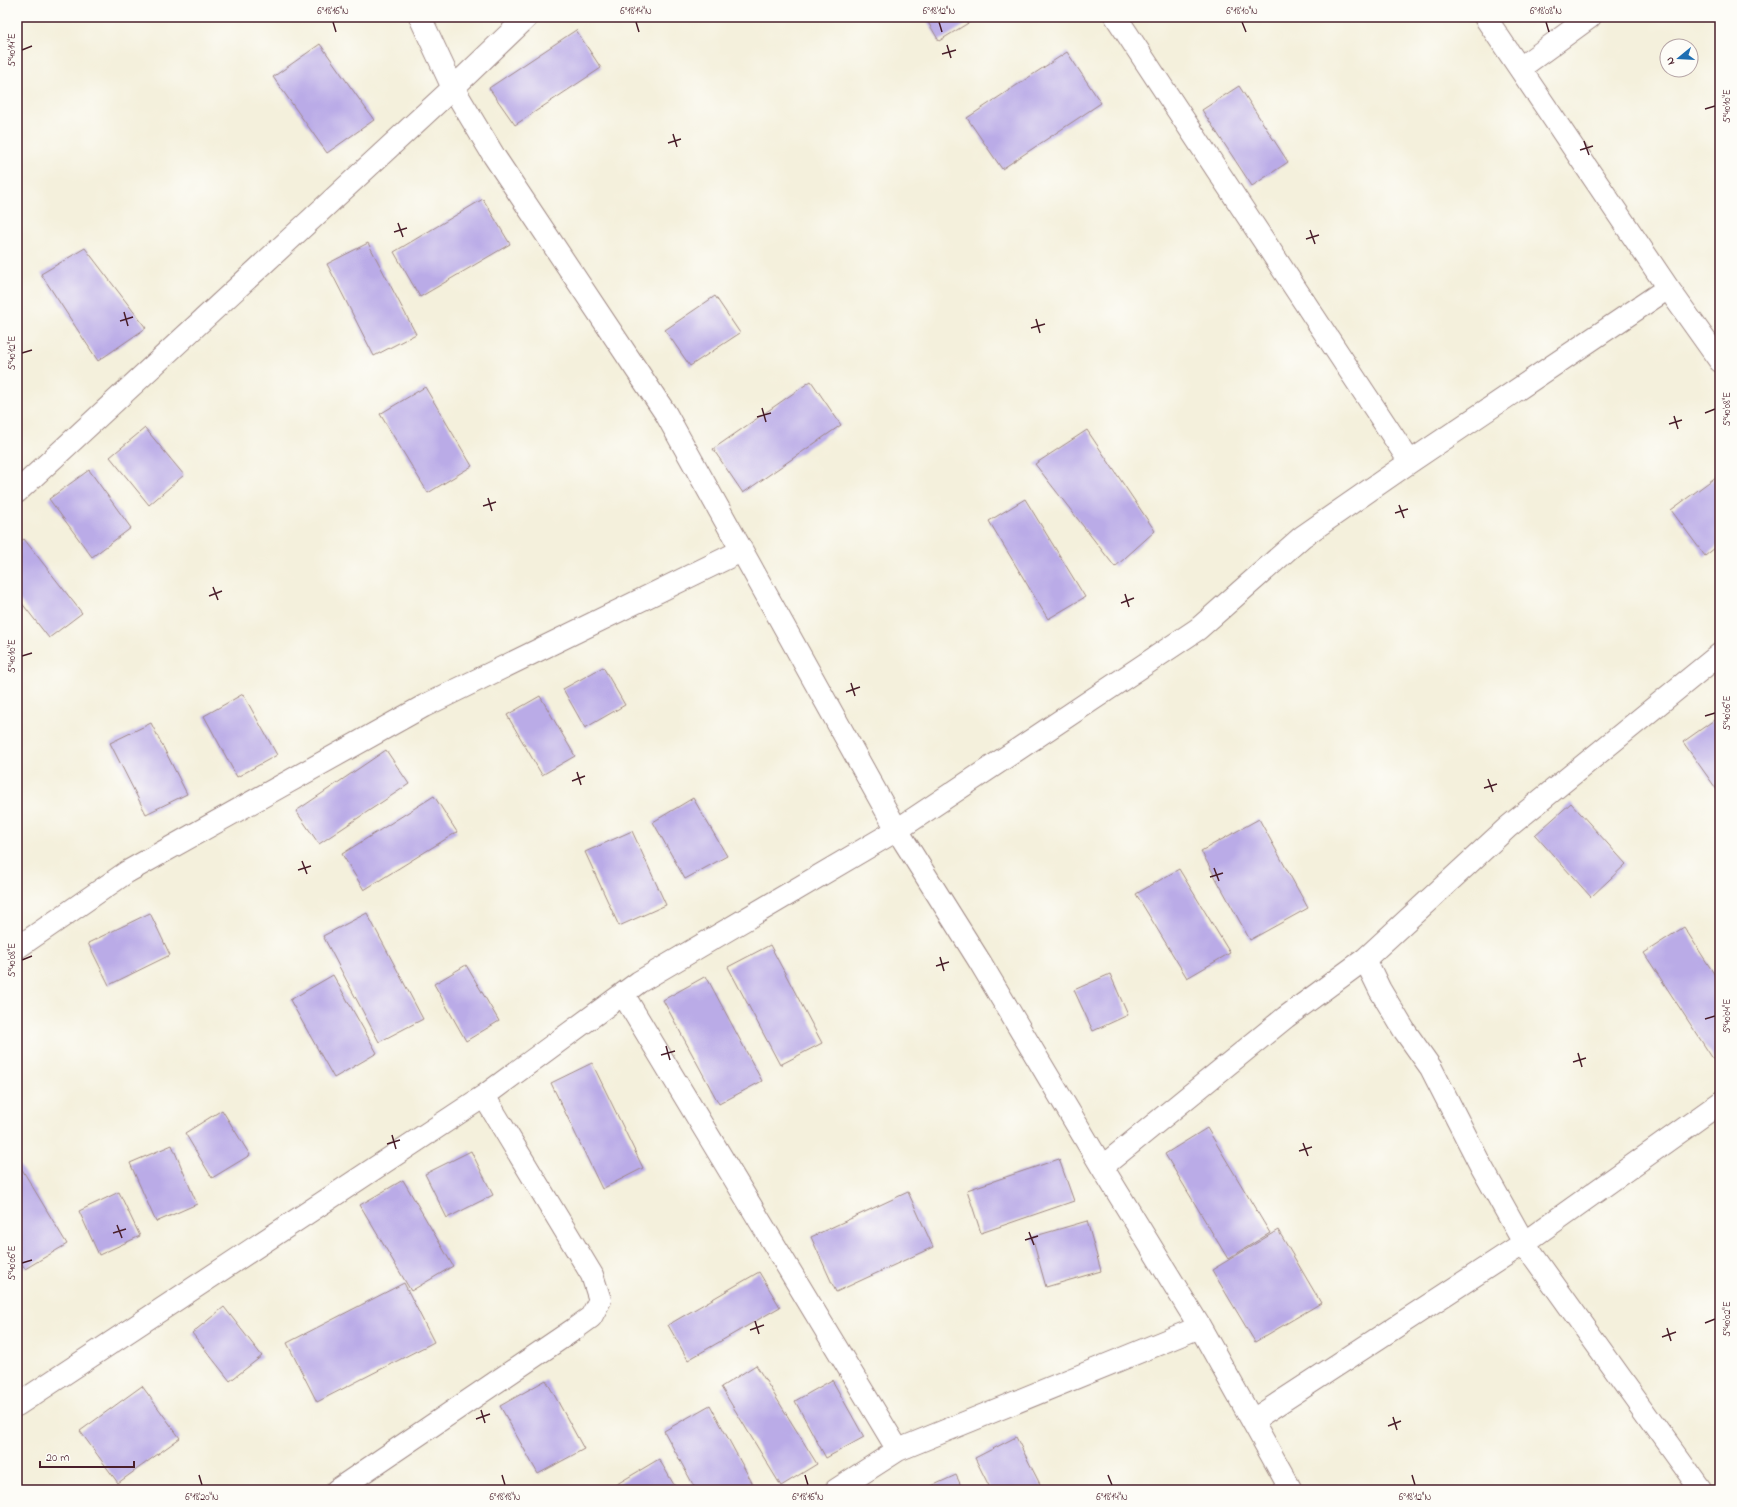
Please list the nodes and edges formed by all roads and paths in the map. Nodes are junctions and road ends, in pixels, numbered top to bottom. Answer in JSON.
{"nodes":[{"id":1,"x":420,"y":17,"type":"edge"},
{"id":2,"x":527,"y":17,"type":"edge"},
{"id":3,"x":1116,"y":17,"type":"edge"},
{"id":4,"x":1485,"y":17,"type":"edge"},
{"id":5,"x":1590,"y":17,"type":"edge"},
{"id":6,"x":1520,"y":68,"type":"junction"},
{"id":7,"x":452,"y":88,"type":"junction"},
{"id":8,"x":1668,"y":288,"type":"junction"},
{"id":9,"x":1720,"y":360,"type":"edge"},
{"id":10,"x":1410,"y":462,"type":"junction"},
{"id":11,"x":17,"y":492,"type":"edge"},
{"id":12,"x":741,"y":551,"type":"junction"},
{"id":13,"x":1720,"y":654,"type":"edge"},
{"id":14,"x":897,"y":830,"type":"junction"},
{"id":15,"x":17,"y":948,"type":"edge"},
{"id":16,"x":1365,"y":959,"type":"junction"},
{"id":17,"x":623,"y":994,"type":"junction"},
{"id":18,"x":484,"y":1096,"type":"junction"},
{"id":19,"x":1720,"y":1103,"type":"edge"},
{"id":20,"x":1102,"y":1167,"type":"junction"},
{"id":21,"x":1524,"y":1242,"type":"junction"},
{"id":22,"x":1200,"y":1327,"type":"junction"},
{"id":23,"x":17,"y":1405,"type":"edge"},
{"id":24,"x":1253,"y":1420,"type":"junction"},
{"id":25,"x":898,"y":1450,"type":"junction"},
{"id":26,"x":337,"y":1490,"type":"edge"},
{"id":27,"x":836,"y":1490,"type":"edge"},
{"id":28,"x":1291,"y":1490,"type":"edge"},
{"id":29,"x":1701,"y":1490,"type":"edge"}],
"edges":[{"from":1,"to":7,"type":"street"},
{"from":2,"to":7,"type":"street"},
{"from":3,"to":10,"type":"street"},
{"from":4,"to":6,"type":"street"},
{"from":5,"to":6,"type":"street"},
{"from":6,"to":8,"type":"street"},
{"from":7,"to":11,"type":"street"},
{"from":7,"to":12,"type":"street"},
{"from":8,"to":9,"type":"street"},
{"from":8,"to":10,"type":"street"},
{"from":10,"to":14,"type":"street"},
{"from":12,"to":14,"type":"street"},
{"from":12,"to":15,"type":"street"},
{"from":13,"to":16,"type":"street"},
{"from":14,"to":17,"type":"street"},
{"from":14,"to":20,"type":"street"},
{"from":16,"to":20,"type":"street"},
{"from":16,"to":21,"type":"street"},
{"from":17,"to":18,"type":"street"},
{"from":17,"to":25,"type":"street"},
{"from":18,"to":23,"type":"street"},
{"from":18,"to":26,"type":"street"},
{"from":19,"to":21,"type":"street"},
{"from":20,"to":22,"type":"street"},
{"from":21,"to":24,"type":"street"},
{"from":21,"to":29,"type":"street"},
{"from":22,"to":24,"type":"street"},
{"from":22,"to":25,"type":"street"},
{"from":24,"to":28,"type":"street"},
{"from":25,"to":27,"type":"street"}]}
